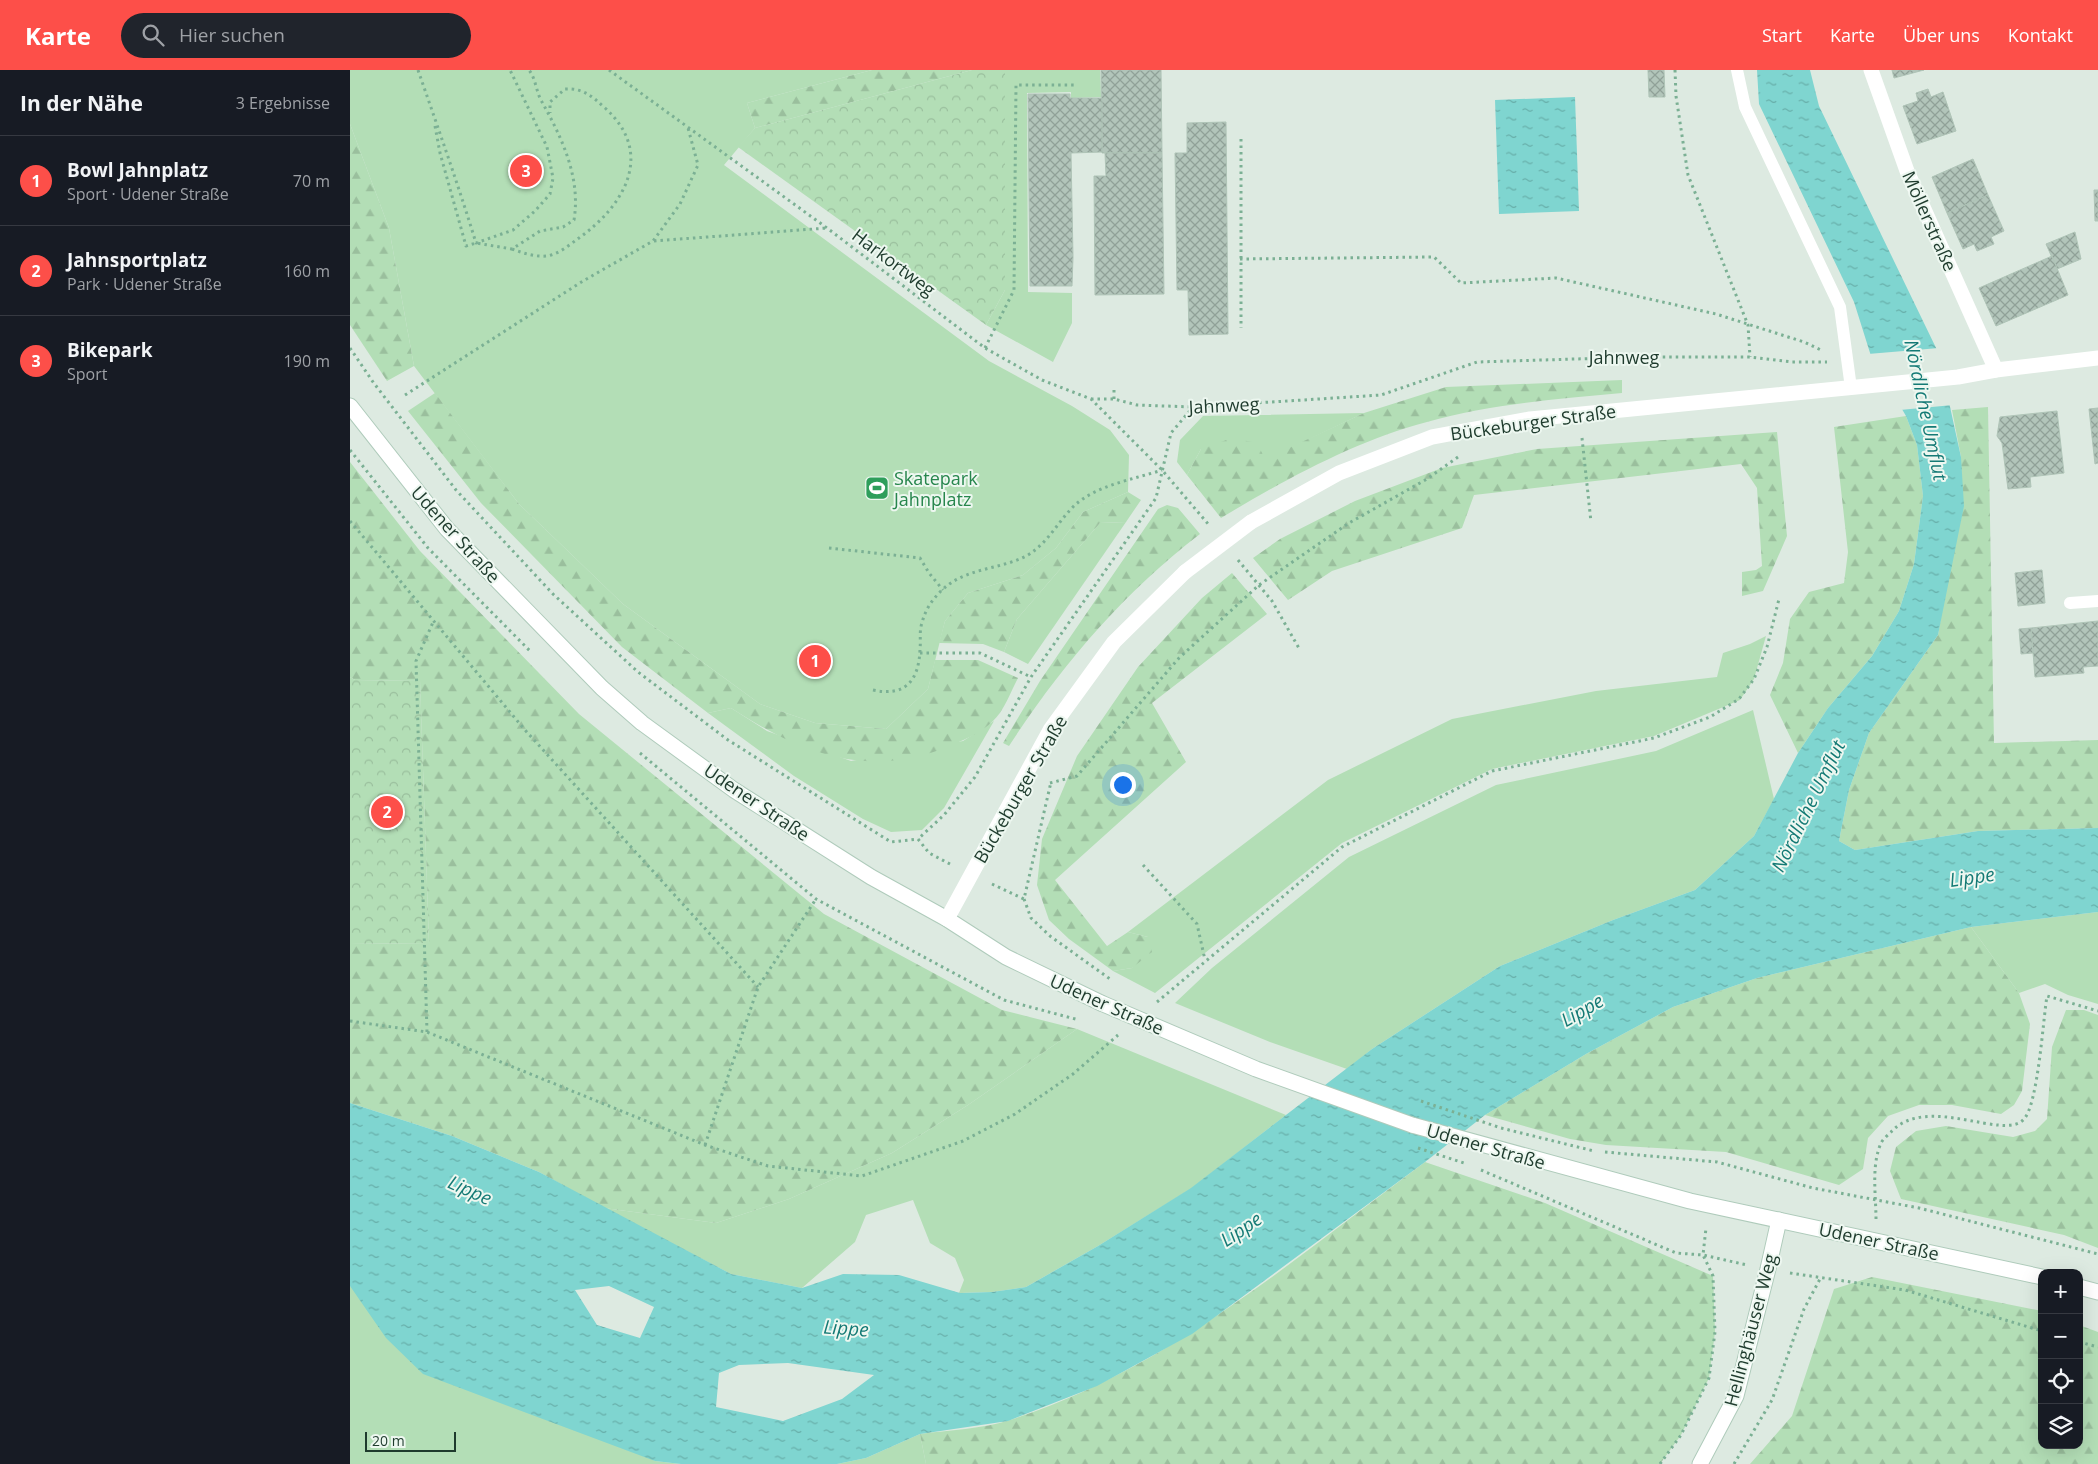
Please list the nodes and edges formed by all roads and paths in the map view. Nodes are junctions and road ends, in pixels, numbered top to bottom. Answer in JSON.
{"nodes":[{"id":1,"x":418,"y":70,"type":"edge"},
{"id":2,"x":510,"y":70,"type":"edge"},
{"id":3,"x":529,"y":70,"type":"edge"},
{"id":4,"x":609,"y":70,"type":"edge"},
{"id":5,"x":1675,"y":70,"type":"edge"},
{"id":6,"x":1737,"y":70,"type":"edge"},
{"id":7,"x":1871,"y":70,"type":"edge"},
{"id":8,"x":1077,"y":85,"type":"dead end"},
{"id":9,"x":550,"y":113,"type":"junction"},
{"id":10,"x":434,"y":120,"type":"junction"},
{"id":11,"x":688,"y":128,"type":"junction"},
{"id":12,"x":1241,"y":139,"type":"dead end"},
{"id":13,"x":827,"y":228,"type":"junction"},
{"id":14,"x":653,"y":241,"type":"junction"},
{"id":15,"x":476,"y":243,"type":"junction"},
{"id":16,"x":512,"y":250,"type":"junction"},
{"id":17,"x":1240,"y":259,"type":"junction"},
{"id":18,"x":1748,"y":325,"type":"junction"},
{"id":19,"x":1241,"y":328,"type":"dead end"},
{"id":20,"x":1804,"y":342,"type":"dead end"},
{"id":21,"x":350,"y":348,"type":"edge"},
{"id":22,"x":985,"y":348,"type":"junction"},
{"id":23,"x":1750,"y":357,"type":"junction"},
{"id":24,"x":2098,"y":358,"type":"edge"},
{"id":25,"x":1848,"y":362,"type":"junction"},
{"id":26,"x":1996,"y":370,"type":"junction"},
{"id":27,"x":1851,"y":388,"type":"junction"},
{"id":28,"x":1114,"y":389,"type":"dead end"},
{"id":29,"x":405,"y":395,"type":"dead end"},
{"id":30,"x":1091,"y":399,"type":"junction"},
{"id":31,"x":1114,"y":399,"type":"junction"},
{"id":32,"x":350,"y":406,"type":"edge"},
{"id":33,"x":1193,"y":407,"type":"junction"},
{"id":34,"x":1582,"y":434,"type":"dead end"},
{"id":35,"x":1446,"y":458,"type":"dead end"},
{"id":36,"x":1162,"y":470,"type":"junction"},
{"id":37,"x":350,"y":521,"type":"edge"},
{"id":38,"x":1591,"y":522,"type":"dead end"},
{"id":39,"x":828,"y":548,"type":"dead end"},
{"id":40,"x":943,"y":590,"type":"junction"},
{"id":41,"x":1779,"y":599,"type":"dead end"},
{"id":42,"x":2098,"y":601,"type":"edge"},
{"id":43,"x":2070,"y":603,"type":"dead end"},
{"id":44,"x":434,"y":620,"type":"junction"},
{"id":45,"x":920,"y":652,"type":"junction"},
{"id":46,"x":1032,"y":677,"type":"junction"},
{"id":47,"x":873,"y":690,"type":"dead end"},
{"id":48,"x":1054,"y":775,"type":"dead end"},
{"id":49,"x":1050,"y":784,"type":"junction"},
{"id":50,"x":918,"y":839,"type":"junction"},
{"id":51,"x":1143,"y":865,"type":"dead end"},
{"id":52,"x":972,"y":874,"type":"junction"},
{"id":53,"x":1024,"y":899,"type":"junction"},
{"id":54,"x":947,"y":919,"type":"junction"},
{"id":55,"x":1205,"y":960,"type":"junction"},
{"id":56,"x":1111,"y":980,"type":"dead end"},
{"id":57,"x":758,"y":987,"type":"junction"},
{"id":58,"x":1164,"y":1004,"type":"dead end"},
{"id":59,"x":2098,"y":1011,"type":"edge"},
{"id":60,"x":350,"y":1021,"type":"edge"},
{"id":61,"x":1081,"y":1021,"type":"dead end"},
{"id":62,"x":1124,"y":1030,"type":"dead end"},
{"id":63,"x":427,"y":1032,"type":"junction"},
{"id":64,"x":1420,"y":1101,"type":"dead end"},
{"id":65,"x":705,"y":1145,"type":"junction"},
{"id":66,"x":1467,"y":1164,"type":"dead end"},
{"id":67,"x":1876,"y":1201,"type":"junction"},
{"id":68,"x":1779,"y":1220,"type":"junction"},
{"id":69,"x":1876,"y":1241,"type":"junction"},
{"id":70,"x":2098,"y":1254,"type":"edge"},
{"id":71,"x":1703,"y":1255,"type":"junction"},
{"id":72,"x":1768,"y":1269,"type":"junction"},
{"id":73,"x":2038,"y":1276,"type":"edge"},
{"id":74,"x":1820,"y":1279,"type":"junction"},
{"id":75,"x":2083,"y":1288,"type":"edge"},
{"id":76,"x":2098,"y":1292,"type":"edge"},
{"id":77,"x":2038,"y":1330,"type":"edge"},
{"id":78,"x":2083,"y":1343,"type":"edge"},
{"id":79,"x":2098,"y":1348,"type":"edge"},
{"id":80,"x":1660,"y":1464,"type":"edge"},
{"id":81,"x":1700,"y":1464,"type":"edge"},
{"id":82,"x":1734,"y":1464,"type":"edge"}],
"edges":[{"from":1,"to":10,"type":"path"},
{"from":2,"to":15,"type":"path"},
{"from":3,"to":9,"type":"path"},
{"from":4,"to":11,"type":"path","name":"Harkortweg"},
{"from":5,"to":18,"type":"path"},
{"from":6,"to":25,"type":"lane"},
{"from":7,"to":26,"type":"street","name":"Möllerstraße"},
{"from":8,"to":22,"type":"path"},
{"from":9,"to":16,"type":"path"},
{"from":9,"to":16,"type":"path"},
{"from":10,"to":15,"type":"path"},
{"from":10,"to":15,"type":"path"},
{"from":11,"to":13,"type":"path","name":"Harkortweg"},
{"from":11,"to":14,"type":"path"},
{"from":12,"to":17,"type":"path"},
{"from":13,"to":14,"type":"path"},
{"from":13,"to":22,"type":"path","name":"Harkortweg"},
{"from":14,"to":29,"type":"path"},
{"from":15,"to":16,"type":"path"},
{"from":17,"to":18,"type":"path"},
{"from":17,"to":19,"type":"path"},
{"from":18,"to":20,"type":"path"},
{"from":18,"to":23,"type":"path"},
{"from":21,"to":50,"type":"path"},
{"from":22,"to":30,"type":"path","name":"Harkortweg"},
{"from":23,"to":25,"type":"path","name":"Jahnweg"},
{"from":23,"to":33,"type":"path","name":"Jahnweg"},
{"from":24,"to":26,"type":"street","name":"Bückeburger Straße"},
{"from":25,"to":27,"type":"lane"},
{"from":26,"to":27,"type":"street","name":"Bückeburger Straße"},
{"from":27,"to":52,"type":"street","name":"Bückeburger Straße","bridge":true},
{"from":28,"to":31,"type":"path"},
{"from":30,"to":31,"type":"path","name":"Jahnweg"},
{"from":30,"to":36,"type":"path","name":"Harkortweg"},
{"from":31,"to":33,"type":"path","name":"Jahnweg"},
{"from":32,"to":54,"type":"street","name":"Udener Straße"},
{"from":33,"to":36,"type":"path"},
{"from":34,"to":38,"type":"path"},
{"from":35,"to":49,"type":"path"},
{"from":36,"to":40,"type":"path"},
{"from":36,"to":46,"type":"path"},
{"from":37,"to":44,"type":"path"},
{"from":39,"to":40,"type":"path"},
{"from":40,"to":45,"type":"path"},
{"from":41,"to":55,"type":"path"},
{"from":42,"to":43,"type":"lane"},
{"from":44,"to":57,"type":"path"},
{"from":44,"to":63,"type":"path"},
{"from":45,"to":46,"type":"path"},
{"from":45,"to":47,"type":"path"},
{"from":46,"to":50,"type":"path"},
{"from":48,"to":49,"type":"path"},
{"from":49,"to":53,"type":"path"},
{"from":50,"to":52,"type":"path"},
{"from":51,"to":55,"type":"path"},
{"from":52,"to":53,"type":"path"},
{"from":52,"to":54,"type":"street","name":"Bückeburger Straße"},
{"from":53,"to":56,"type":"path"},
{"from":54,"to":68,"type":"street","name":"Udener Straße","bridge":true},
{"from":55,"to":58,"type":"path"},
{"from":57,"to":61,"type":"path"},
{"from":57,"to":65,"type":"path"},
{"from":59,"to":67,"type":"path"},
{"from":60,"to":63,"type":"path"},
{"from":62,"to":65,"type":"path"},
{"from":63,"to":65,"type":"path"},
{"from":64,"to":67,"type":"path","bridge":true},
{"from":66,"to":71,"type":"path"},
{"from":67,"to":69,"type":"path"},
{"from":67,"to":70,"type":"path"},
{"from":68,"to":69,"type":"street","name":"Udener Straße"},
{"from":68,"to":72,"type":"street","name":"Hellinghäuser Weg"},
{"from":69,"to":73,"type":"street","name":"Udener Straße"},
{"from":71,"to":72,"type":"path"},
{"from":71,"to":80,"type":"path"},
{"from":72,"to":74,"type":"path"},
{"from":72,"to":81,"type":"street","name":"Hellinghäuser Weg"},
{"from":74,"to":77,"type":"path"},
{"from":74,"to":82,"type":"path"},
{"from":75,"to":76,"type":"street"},
{"from":78,"to":79,"type":"path"}]}
